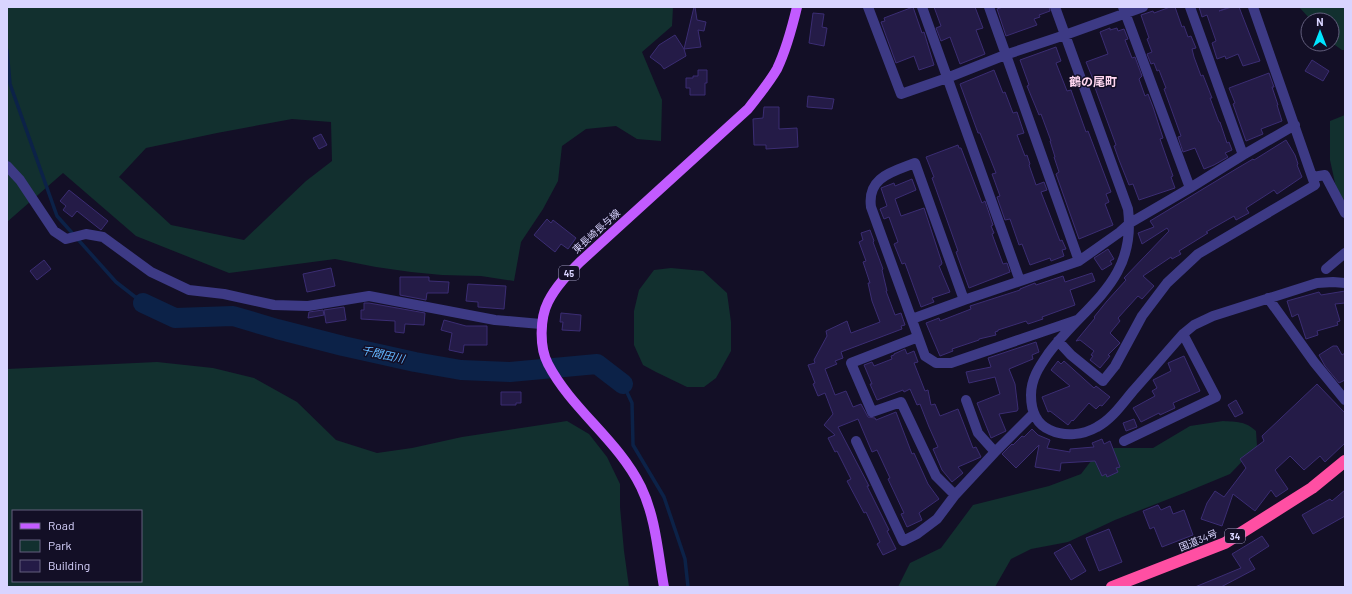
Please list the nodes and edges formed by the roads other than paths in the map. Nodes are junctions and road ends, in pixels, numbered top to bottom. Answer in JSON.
{"nodes":[{"id":1,"x":797,"y":7,"type":"edge"},
{"id":2,"x":868,"y":7,"type":"edge"},
{"id":3,"x":922,"y":7,"type":"edge"},
{"id":4,"x":989,"y":7,"type":"edge"},
{"id":5,"x":1055,"y":7,"type":"edge"},
{"id":6,"x":1143,"y":7,"type":"edge"},
{"id":7,"x":1190,"y":7,"type":"edge"},
{"id":8,"x":1253,"y":7,"type":"edge"},
{"id":9,"x":1124,"y":10,"type":"edge"},
{"id":10,"x":1065,"y":35,"type":"junction"},
{"id":11,"x":1005,"y":55,"type":"junction"},
{"id":12,"x":947,"y":78,"type":"junction"},
{"id":13,"x":1295,"y":124,"type":"junction"},
{"id":14,"x":1242,"y":155,"type":"junction"},
{"id":15,"x":7,"y":166,"type":"edge"},
{"id":16,"x":1313,"y":177,"type":"junction"},
{"id":17,"x":1190,"y":188,"type":"junction"},
{"id":18,"x":1345,"y":213,"type":"edge"},
{"id":19,"x":1130,"y":223,"type":"junction"},
{"id":20,"x":1345,"y":253,"type":"edge"},
{"id":21,"x":1079,"y":261,"type":"junction"},
{"id":22,"x":1326,"y":269,"type":"dead end"},
{"id":23,"x":1020,"y":281,"type":"junction"},
{"id":24,"x":1345,"y":283,"type":"edge"},
{"id":25,"x":1268,"y":298,"type":"junction"},
{"id":26,"x":964,"y":300,"type":"junction"},
{"id":27,"x":912,"y":319,"type":"junction"},
{"id":28,"x":1078,"y":320,"type":"junction"},
{"id":29,"x":542,"y":324,"type":"junction"},
{"id":30,"x":1183,"y":334,"type":"junction"},
{"id":31,"x":918,"y":337,"type":"junction"},
{"id":32,"x":1058,"y":341,"type":"junction"},
{"id":33,"x":966,"y":400,"type":"dead end"},
{"id":34,"x":1345,"y":400,"type":"edge"},
{"id":35,"x":1033,"y":414,"type":"junction"},
{"id":36,"x":1124,"y":441,"type":"dead end"},
{"id":37,"x":856,"y":442,"type":"dead end"},
{"id":38,"x":995,"y":452,"type":"junction"},
{"id":39,"x":1345,"y":461,"type":"edge"},
{"id":40,"x":955,"y":494,"type":"junction"},
{"id":41,"x":664,"y":587,"type":"edge"},
{"id":42,"x":1112,"y":587,"type":"edge"}],
"edges":[{"from":1,"to":29,"type":"main road","name":"東長崎長与線","number":"45"},
{"from":2,"to":12,"type":"street"},
{"from":3,"to":12,"type":"street"},
{"from":4,"to":11,"type":"street"},
{"from":5,"to":10,"type":"street"},
{"from":6,"to":9,"type":"street"},
{"from":7,"to":14,"type":"street"},
{"from":8,"to":13,"type":"street"},
{"from":9,"to":10,"type":"street"},
{"from":9,"to":17,"type":"street"},
{"from":10,"to":11,"type":"street"},
{"from":10,"to":19,"type":"street"},
{"from":11,"to":12,"type":"street"},
{"from":11,"to":21,"type":"street"},
{"from":12,"to":23,"type":"street"},
{"from":13,"to":14,"type":"street"},
{"from":13,"to":16,"type":"street"},
{"from":14,"to":17,"type":"street"},
{"from":15,"to":29,"type":"street"},
{"from":16,"to":18,"type":"street"},
{"from":16,"to":32,"type":"street"},
{"from":17,"to":19,"type":"street"},
{"from":19,"to":21,"type":"street"},
{"from":19,"to":28,"type":"street"},
{"from":20,"to":22,"type":"street"},
{"from":21,"to":23,"type":"street"},
{"from":23,"to":26,"type":"street"},
{"from":24,"to":25,"type":"street"},
{"from":25,"to":30,"type":"street"},
{"from":25,"to":34,"type":"street"},
{"from":26,"to":27,"type":"street"},
{"from":26,"to":27,"type":"street"},
{"from":27,"to":31,"type":"street"},
{"from":28,"to":31,"type":"street"},
{"from":28,"to":32,"type":"street"},
{"from":29,"to":41,"type":"main road","name":"東長崎長与線","number":"45"},
{"from":30,"to":35,"type":"street"},
{"from":30,"to":36,"type":"street"},
{"from":31,"to":40,"type":"street"},
{"from":32,"to":35,"type":"street"},
{"from":33,"to":38,"type":"street"},
{"from":35,"to":38,"type":"street"},
{"from":37,"to":40,"type":"street"},
{"from":38,"to":40,"type":"street"},
{"from":39,"to":42,"type":"highway","name":"国道34号","number":"34"}]}
